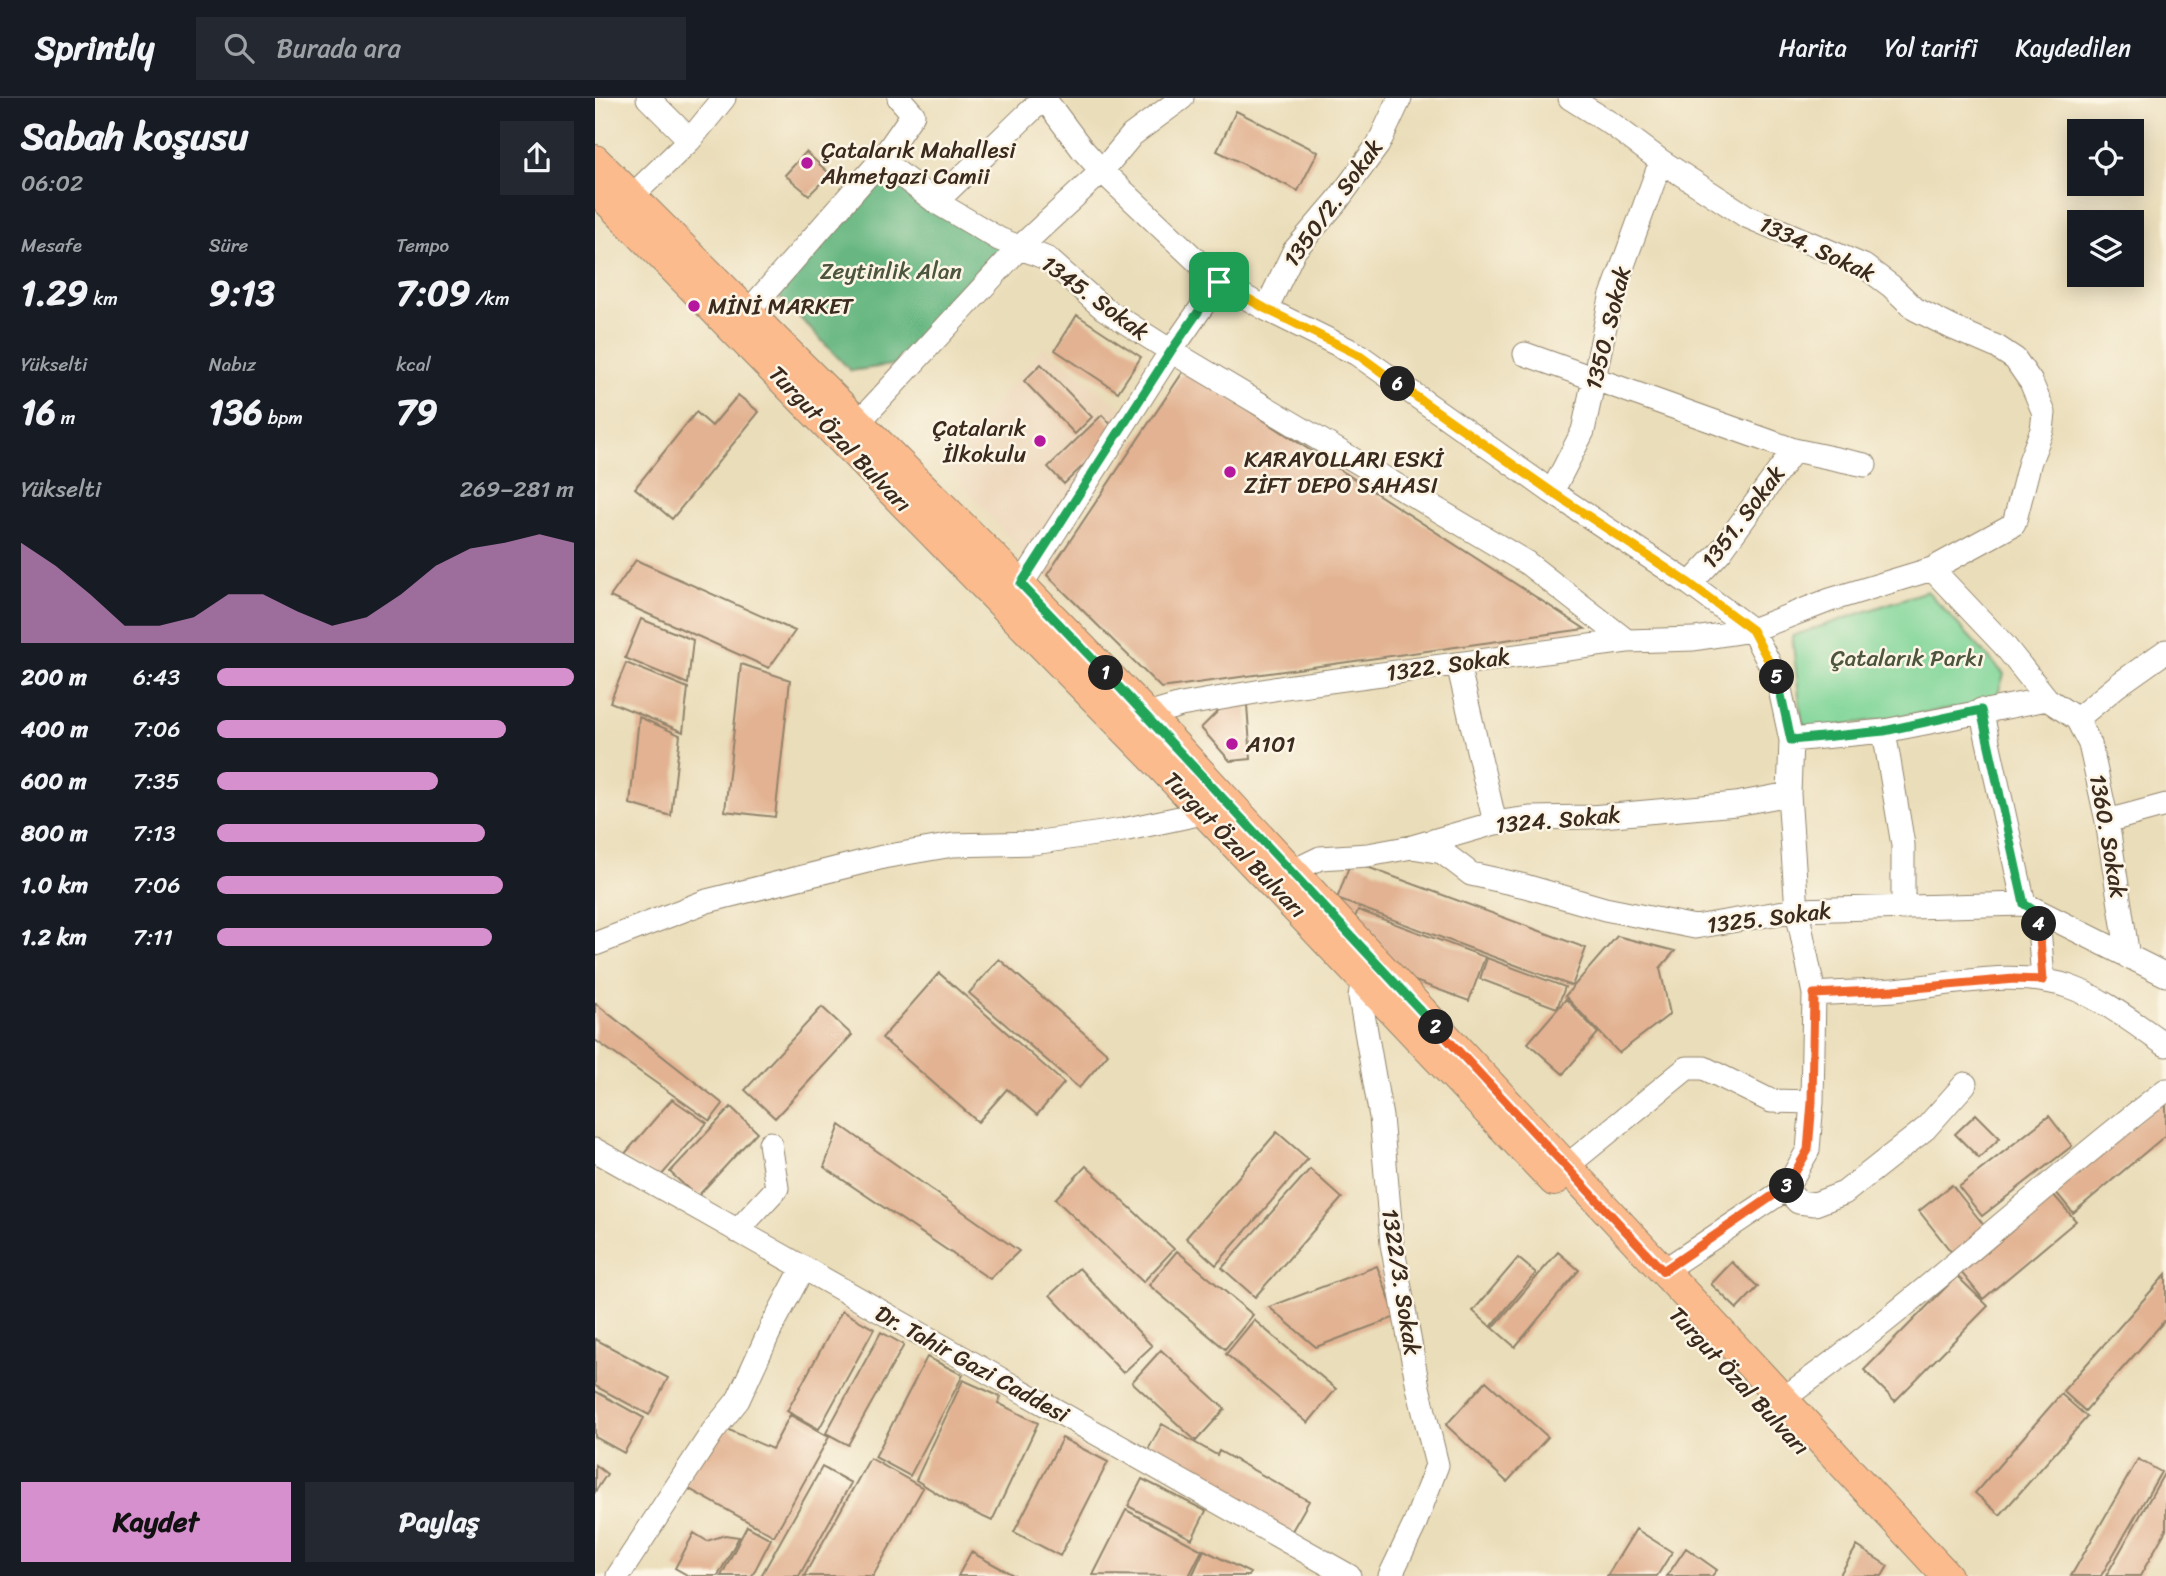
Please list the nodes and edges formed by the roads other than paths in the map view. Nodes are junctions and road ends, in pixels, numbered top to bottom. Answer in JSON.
{"nodes":[{"id":1,"x":648,"y":98,"type":"edge"},
{"id":2,"x":725,"y":98,"type":"edge"},
{"id":3,"x":899,"y":98,"type":"edge"},
{"id":4,"x":1044,"y":98,"type":"edge"},
{"id":5,"x":1182,"y":98,"type":"edge"},
{"id":6,"x":1400,"y":98,"type":"edge"},
{"id":7,"x":1570,"y":98,"type":"edge"},
{"id":8,"x":690,"y":140,"type":"junction"},
{"id":9,"x":595,"y":160,"type":"edge"},
{"id":10,"x":881,"y":160,"type":"junction"},
{"id":11,"x":1661,"y":162,"type":"junction"},
{"id":12,"x":1102,"y":170,"type":"junction"},
{"id":13,"x":595,"y":188,"type":"edge"},
{"id":14,"x":632,"y":196,"type":"junction"},
{"id":15,"x":936,"y":202,"type":"junction"},
{"id":16,"x":1019,"y":248,"type":"junction"},
{"id":17,"x":1219,"y":282,"type":"junction"},
{"id":18,"x":1266,"y":309,"type":"junction"},
{"id":19,"x":747,"y":313,"type":"junction"},
{"id":20,"x":1171,"y":351,"type":"junction"},
{"id":21,"x":1525,"y":354,"type":"dead end"},
{"id":22,"x":1593,"y":379,"type":"junction"},
{"id":23,"x":858,"y":423,"type":"junction"},
{"id":24,"x":1794,"y":450,"type":"junction"},
{"id":25,"x":1865,"y":465,"type":"dead end"},
{"id":26,"x":1552,"y":492,"type":"junction"},
{"id":27,"x":1932,"y":569,"type":"junction"},
{"id":28,"x":1021,"y":584,"type":"junction"},
{"id":29,"x":1690,"y":584,"type":"junction"},
{"id":30,"x":1752,"y":630,"type":"junction"},
{"id":31,"x":1627,"y":640,"type":"junction"},
{"id":32,"x":2166,"y":651,"type":"edge"},
{"id":33,"x":1458,"y":664,"type":"junction"},
{"id":34,"x":2047,"y":699,"type":"junction"},
{"id":35,"x":1981,"y":710,"type":"junction"},
{"id":36,"x":1147,"y":715,"type":"junction"},
{"id":37,"x":2077,"y":719,"type":"junction"},
{"id":38,"x":1884,"y":731,"type":"junction"},
{"id":39,"x":1791,"y":740,"type":"junction"},
{"id":40,"x":1789,"y":794,"type":"junction"},
{"id":41,"x":2166,"y":805,"type":"edge"},
{"id":42,"x":1203,"y":813,"type":"junction"},
{"id":43,"x":2107,"y":821,"type":"junction"},
{"id":44,"x":1495,"y":823,"type":"junction"},
{"id":45,"x":1412,"y":847,"type":"junction"},
{"id":46,"x":1291,"y":873,"type":"junction"},
{"id":47,"x":1903,"y":908,"type":"junction"},
{"id":48,"x":2031,"y":908,"type":"junction"},
{"id":49,"x":1797,"y":910,"type":"junction"},
{"id":50,"x":595,"y":944,"type":"edge"},
{"id":51,"x":2128,"y":957,"type":"junction"},
{"id":52,"x":2166,"y":975,"type":"edge"},
{"id":53,"x":1363,"y":977,"type":"junction"},
{"id":54,"x":2043,"y":980,"type":"junction"},
{"id":55,"x":1814,"y":994,"type":"junction"},
{"id":56,"x":2166,"y":1045,"type":"edge"},
{"id":57,"x":1965,"y":1084,"type":"dead end"},
{"id":58,"x":2166,"y":1090,"type":"edge"},
{"id":59,"x":1812,"y":1102,"type":"junction"},
{"id":60,"x":770,"y":1143,"type":"dead end"},
{"id":61,"x":595,"y":1150,"type":"edge"},
{"id":62,"x":1568,"y":1165,"type":"junction"},
{"id":63,"x":1786,"y":1189,"type":"junction"},
{"id":64,"x":737,"y":1231,"type":"junction"},
{"id":65,"x":803,"y":1268,"type":"junction"},
{"id":66,"x":1663,"y":1271,"type":"junction"},
{"id":67,"x":1781,"y":1400,"type":"junction"},
{"id":68,"x":618,"y":1576,"type":"edge"},
{"id":69,"x":1349,"y":1576,"type":"edge"},
{"id":70,"x":1390,"y":1576,"type":"edge"},
{"id":71,"x":1920,"y":1576,"type":"edge"},
{"id":72,"x":1947,"y":1576,"type":"edge"}],
"edges":[{"from":1,"to":8,"type":"street"},
{"from":2,"to":8,"type":"street"},
{"from":3,"to":10,"type":"street"},
{"from":4,"to":12,"type":"street"},
{"from":4,"to":15,"type":"street"},
{"from":5,"to":12,"type":"street"},
{"from":6,"to":18,"type":"street","name":"1350/2. Sokak"},
{"from":7,"to":11,"type":"street","name":"1334. Sokak"},
{"from":8,"to":14,"type":"street"},
{"from":9,"to":14,"type":"main road","name":"Turgut Özal Bulvarı"},
{"from":10,"to":15,"type":"street","name":"1345. Sokak"},
{"from":10,"to":19,"type":"street"},
{"from":11,"to":22,"type":"street","name":"1350. Sokak"},
{"from":11,"to":27,"type":"street","name":"1334. Sokak"},
{"from":12,"to":16,"type":"street"},
{"from":12,"to":17,"type":"street"},
{"from":13,"to":42,"type":"main road","name":"Turgut Özal Bulvarı"},
{"from":14,"to":19,"type":"main road","name":"Turgut Özal Bulvarı"},
{"from":15,"to":16,"type":"street","name":"1345. Sokak"},
{"from":16,"to":20,"type":"street","name":"1345. Sokak"},
{"from":16,"to":23,"type":"street"},
{"from":17,"to":18,"type":"street"},
{"from":17,"to":20,"type":"street"},
{"from":18,"to":26,"type":"street"},
{"from":19,"to":23,"type":"main road","name":"Turgut Özal Bulvarı"},
{"from":20,"to":28,"type":"street"},
{"from":20,"to":31,"type":"street","name":"1345. Sokak"},
{"from":21,"to":22,"type":"street"},
{"from":22,"to":24,"type":"street"},
{"from":22,"to":26,"type":"street","name":"1350. Sokak"},
{"from":23,"to":28,"type":"main road","name":"Turgut Özal Bulvarı"},
{"from":24,"to":25,"type":"street"},
{"from":24,"to":29,"type":"street","name":"1351. Sokak"},
{"from":26,"to":29,"type":"street"},
{"from":27,"to":30,"type":"street"},
{"from":27,"to":34,"type":"street"},
{"from":28,"to":36,"type":"main road","name":"Turgut Özal Bulvarı"},
{"from":29,"to":30,"type":"street"},
{"from":30,"to":31,"type":"street","name":"1322. Sokak"},
{"from":30,"to":39,"type":"street"},
{"from":31,"to":33,"type":"street","name":"1322. Sokak"},
{"from":32,"to":37,"type":"street"},
{"from":33,"to":36,"type":"street","name":"1322. Sokak"},
{"from":33,"to":44,"type":"street"},
{"from":34,"to":35,"type":"street"},
{"from":34,"to":37,"type":"street"},
{"from":35,"to":38,"type":"street"},
{"from":35,"to":48,"type":"street"},
{"from":36,"to":46,"type":"main road","name":"Turgut Özal Bulvarı"},
{"from":37,"to":43,"type":"street","name":"1360. Sokak"},
{"from":38,"to":39,"type":"street"},
{"from":38,"to":47,"type":"street"},
{"from":39,"to":40,"type":"street"},
{"from":40,"to":44,"type":"street","name":"1324. Sokak"},
{"from":40,"to":49,"type":"street"},
{"from":41,"to":43,"type":"street"},
{"from":42,"to":50,"type":"street"},
{"from":42,"to":53,"type":"main road","name":"Turgut Özal Bulvarı"},
{"from":43,"to":51,"type":"street","name":"1360. Sokak"},
{"from":44,"to":45,"type":"street","name":"1324. Sokak"},
{"from":45,"to":46,"type":"street","name":"1324. Sokak"},
{"from":45,"to":49,"type":"street","name":"1325. Sokak"},
{"from":46,"to":62,"type":"main road","name":"Turgut Özal Bulvarı"},
{"from":47,"to":48,"type":"street","name":"1325. Sokak"},
{"from":47,"to":49,"type":"street","name":"1325. Sokak"},
{"from":48,"to":51,"type":"street","name":"1325. Sokak"},
{"from":48,"to":54,"type":"street"},
{"from":49,"to":55,"type":"street"},
{"from":51,"to":52,"type":"street","name":"1325. Sokak"},
{"from":53,"to":70,"type":"street","name":"1322/3. Sokak"},
{"from":53,"to":71,"type":"main road","name":"Turgut Özal Bulvarı"},
{"from":54,"to":55,"type":"street"},
{"from":54,"to":56,"type":"street"},
{"from":55,"to":59,"type":"street"},
{"from":57,"to":63,"type":"street"},
{"from":58,"to":67,"type":"street"},
{"from":59,"to":62,"type":"street"},
{"from":59,"to":63,"type":"street"},
{"from":60,"to":64,"type":"street"},
{"from":61,"to":64,"type":"street","name":"Dr. Tahir Gazi Caddesi"},
{"from":62,"to":66,"type":"main road","name":"Turgut Özal Bulvarı"},
{"from":63,"to":66,"type":"street"},
{"from":64,"to":65,"type":"street","name":"Dr. Tahir Gazi Caddesi"},
{"from":65,"to":68,"type":"street"},
{"from":65,"to":69,"type":"street","name":"Dr. Tahir Gazi Caddesi"},
{"from":66,"to":67,"type":"main road","name":"Turgut Özal Bulvarı"},
{"from":67,"to":72,"type":"main road","name":"Turgut Özal Bulvarı"}]}
